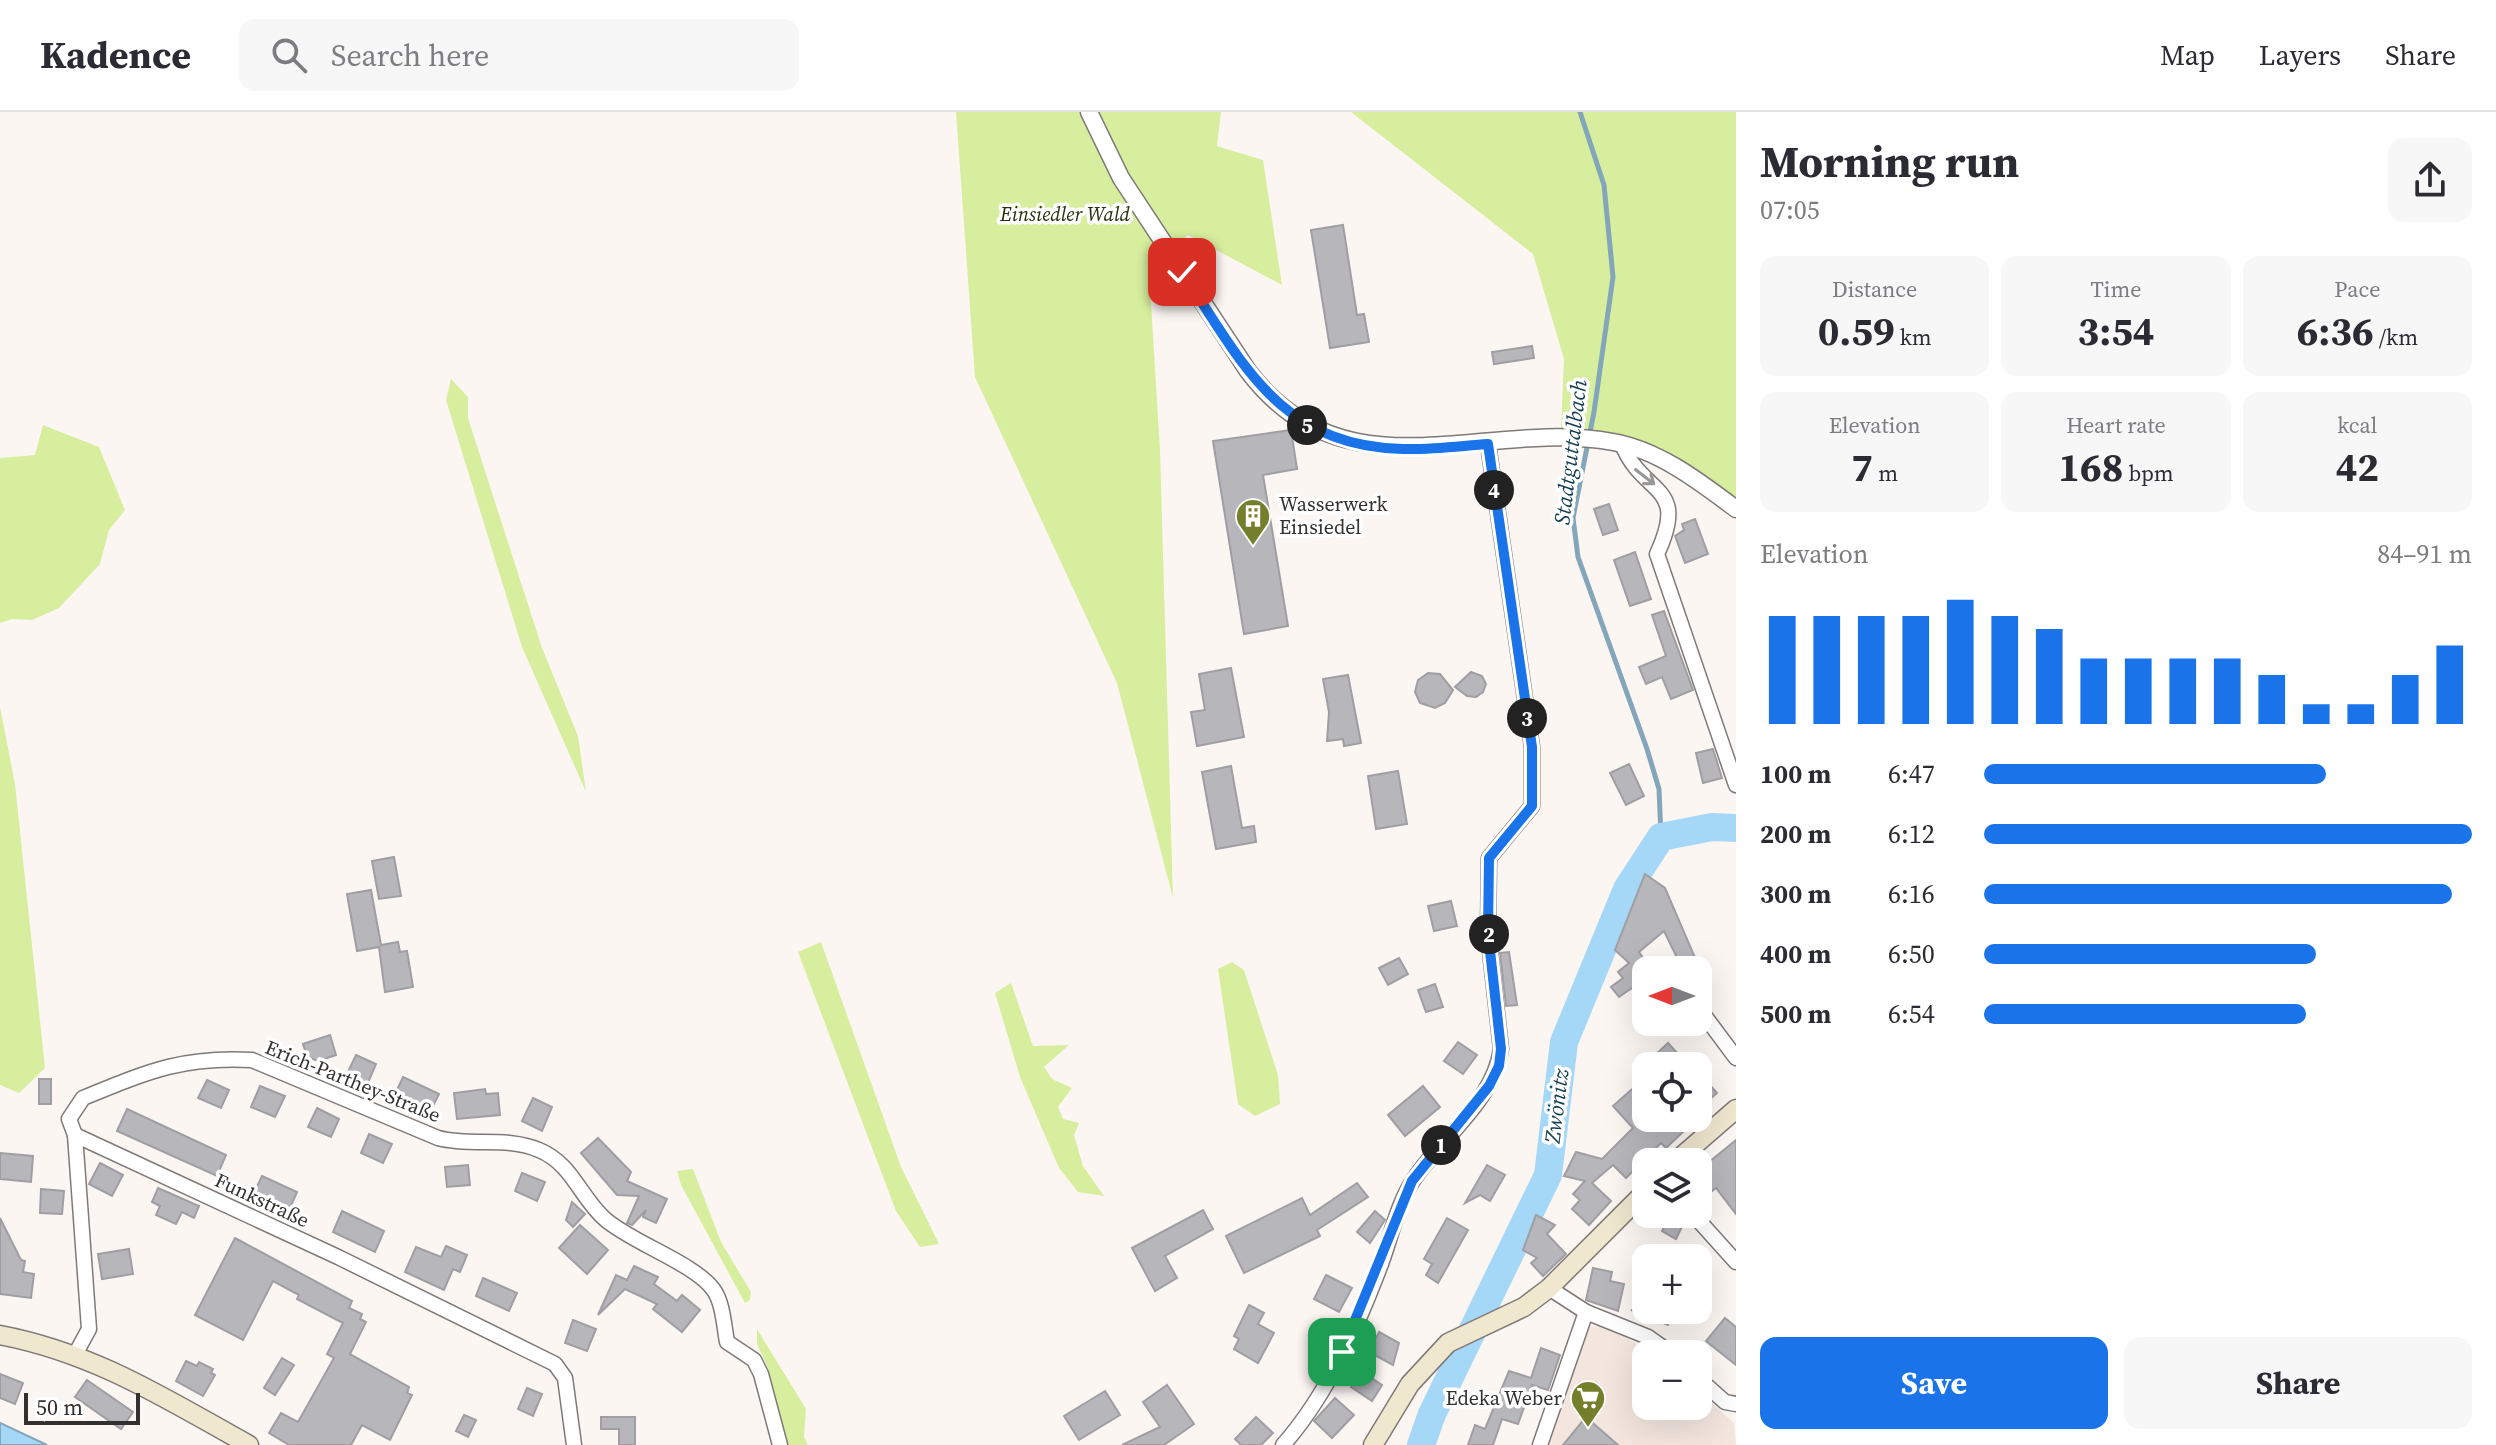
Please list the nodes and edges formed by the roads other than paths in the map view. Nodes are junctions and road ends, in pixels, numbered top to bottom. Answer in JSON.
{"nodes":[{"id":1,"x":1089,"y":112,"type":"edge"},
{"id":2,"x":1617,"y":442,"type":"junction"},
{"id":3,"x":1488,"y":444,"type":"junction"},
{"id":4,"x":1736,"y":509,"type":"edge"},
{"id":5,"x":1736,"y":785,"type":"edge"},
{"id":6,"x":1712,"y":1026,"type":"edge"},
{"id":7,"x":1736,"y":1058,"type":"edge"},
{"id":8,"x":1736,"y":1109,"type":"edge"},
{"id":9,"x":75,"y":1135,"type":"junction"},
{"id":10,"x":1693,"y":1148,"type":"edge"},
{"id":11,"x":1632,"y":1205,"type":"edge"},
{"id":12,"x":1705,"y":1228,"type":"edge"},
{"id":13,"x":1736,"y":1262,"type":"edge"},
{"id":14,"x":1549,"y":1288,"type":"junction"},
{"id":15,"x":1586,"y":1312,"type":"junction"},
{"id":16,"x":0,"y":1335,"type":"edge"},
{"id":17,"x":1652,"y":1340,"type":"edge"},
{"id":18,"x":76,"y":1353,"type":"junction"},
{"id":19,"x":1712,"y":1390,"type":"edge"},
{"id":20,"x":1736,"y":1404,"type":"edge"},
{"id":21,"x":249,"y":1445,"type":"edge"},
{"id":22,"x":574,"y":1445,"type":"edge"},
{"id":23,"x":780,"y":1445,"type":"edge"},
{"id":24,"x":1283,"y":1445,"type":"edge"},
{"id":25,"x":1373,"y":1445,"type":"edge"},
{"id":26,"x":1540,"y":1445,"type":"edge"}],
"edges":[{"from":1,"to":3,"type":"street"},
{"from":2,"to":3,"type":"street"},
{"from":2,"to":4,"type":"street"},
{"from":2,"to":5,"type":"street","one_way":true},
{"from":3,"to":24,"type":"street"},
{"from":6,"to":7,"type":"street"},
{"from":8,"to":10,"type":"main road"},
{"from":9,"to":18,"type":"street"},
{"from":9,"to":22,"type":"street","name":"Funkstraße"},
{"from":9,"to":23,"type":"street","name":"Erich-Parthey-Straße"},
{"from":11,"to":14,"type":"main road"},
{"from":12,"to":13,"type":"street"},
{"from":14,"to":15,"type":"street"},
{"from":14,"to":25,"type":"main road"},
{"from":15,"to":17,"type":"street"},
{"from":15,"to":26,"type":"street"},
{"from":16,"to":18,"type":"main road"},
{"from":18,"to":21,"type":"main road"},
{"from":19,"to":20,"type":"street"}]}
